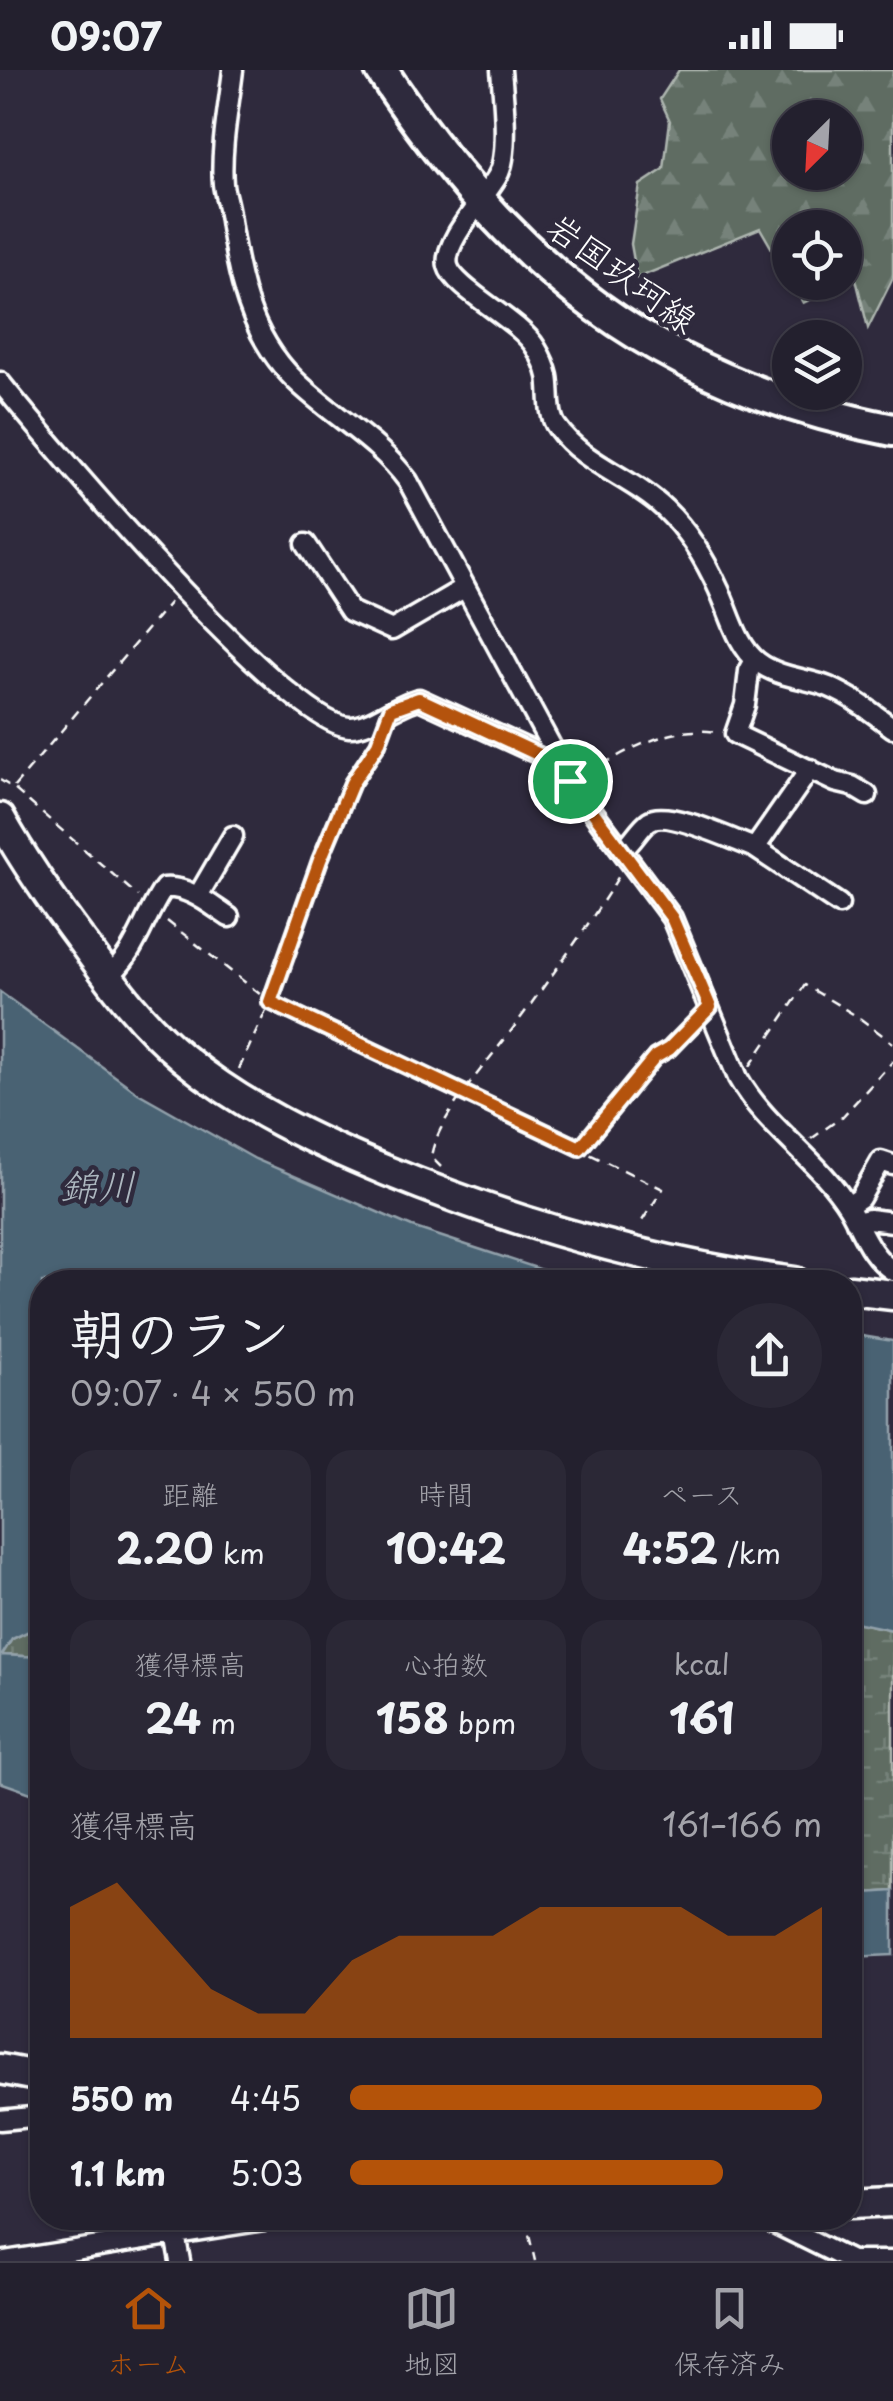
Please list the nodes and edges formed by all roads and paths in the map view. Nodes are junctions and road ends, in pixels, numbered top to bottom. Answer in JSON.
{"nodes":[{"id":1,"x":232,"y":70,"type":"edge"},
{"id":2,"x":381,"y":70,"type":"edge"},
{"id":3,"x":501,"y":70,"type":"edge"},
{"id":4,"x":478,"y":200,"type":"junction"},
{"id":5,"x":0,"y":382,"type":"edge"},
{"id":6,"x":893,"y":430,"type":"edge"},
{"id":7,"x":306,"y":544,"type":"dead end"},
{"id":8,"x":182,"y":586,"type":"junction"},
{"id":9,"x":464,"y":588,"type":"junction"},
{"id":10,"x":755,"y":660,"type":"junction"},
{"id":11,"x":391,"y":709,"type":"junction"},
{"id":12,"x":893,"y":728,"type":"edge"},
{"id":13,"x":735,"y":734,"type":"junction"},
{"id":14,"x":556,"y":756,"type":"junction"},
{"id":15,"x":810,"y":769,"type":"junction"},
{"id":16,"x":0,"y":780,"type":"edge"},
{"id":17,"x":570,"y":781,"type":"junction"},
{"id":18,"x":13,"y":788,"type":"junction"},
{"id":19,"x":866,"y":795,"type":"dead end"},
{"id":20,"x":0,"y":818,"type":"edge"},
{"id":21,"x":233,"y":836,"type":"dead end"},
{"id":22,"x":755,"y":848,"type":"junction"},
{"id":23,"x":627,"y":856,"type":"junction"},
{"id":24,"x":198,"y":896,"type":"junction"},
{"id":25,"x":839,"y":904,"type":"dead end"},
{"id":26,"x":150,"y":907,"type":"junction"},
{"id":27,"x":229,"y":917,"type":"dead end"},
{"id":28,"x":107,"y":977,"type":"junction"},
{"id":29,"x":270,"y":1002,"type":"junction"},
{"id":30,"x":710,"y":1007,"type":"junction"},
{"id":31,"x":893,"y":1044,"type":"edge"},
{"id":32,"x":893,"y":1061,"type":"edge"},
{"id":33,"x":238,"y":1073,"type":"dead end"},
{"id":34,"x":738,"y":1078,"type":"junction"},
{"id":35,"x":463,"y":1093,"type":"junction"},
{"id":36,"x":580,"y":1148,"type":"junction"},
{"id":37,"x":797,"y":1148,"type":"junction"},
{"id":38,"x":893,"y":1165,"type":"edge"},
{"id":39,"x":445,"y":1171,"type":"dead end"},
{"id":40,"x":852,"y":1214,"type":"junction"},
{"id":41,"x":893,"y":1222,"type":"edge"},
{"id":42,"x":637,"y":1229,"type":"dead end"},
{"id":43,"x":733,"y":1270,"type":"edge"},
{"id":44,"x":893,"y":1272,"type":"edge"},
{"id":45,"x":862,"y":1292,"type":"edge"},
{"id":46,"x":893,"y":1296,"type":"edge"},
{"id":47,"x":0,"y":2070,"type":"edge"},
{"id":48,"x":30,"y":2075,"type":"edge"},
{"id":49,"x":30,"y":2117,"type":"edge"},
{"id":50,"x":0,"y":2120,"type":"edge"},
{"id":51,"x":893,"y":2202,"type":"edge"},
{"id":52,"x":862,"y":2203,"type":"edge"},
{"id":53,"x":154,"y":2230,"type":"edge"},
{"id":54,"x":174,"y":2230,"type":"edge"},
{"id":55,"x":527,"y":2230,"type":"edge"},
{"id":56,"x":788,"y":2230,"type":"edge"},
{"id":57,"x":893,"y":2260,"type":"edge"},
{"id":58,"x":5,"y":2261,"type":"edge"},
{"id":59,"x":180,"y":2261,"type":"edge"},
{"id":60,"x":536,"y":2261,"type":"edge"},
{"id":61,"x":850,"y":2261,"type":"edge"}],
"edges":[{"from":1,"to":9,"type":"street"},
{"from":2,"to":4,"type":"main road","name":"岩国玖珂線"},
{"from":3,"to":4,"type":"street"},
{"from":4,"to":6,"type":"main road","name":"岩国玖珂線"},
{"from":4,"to":10,"type":"street"},
{"from":5,"to":8,"type":"street"},
{"from":7,"to":9,"type":"street"},
{"from":8,"to":11,"type":"street"},
{"from":8,"to":18,"type":"path"},
{"from":9,"to":14,"type":"street"},
{"from":10,"to":12,"type":"street"},
{"from":10,"to":13,"type":"street"},
{"from":11,"to":14,"type":"street"},
{"from":11,"to":29,"type":"path"},
{"from":13,"to":15,"type":"street"},
{"from":13,"to":17,"type":"path"},
{"from":14,"to":17,"type":"street"},
{"from":15,"to":19,"type":"street"},
{"from":15,"to":22,"type":"street"},
{"from":16,"to":18,"type":"path"},
{"from":17,"to":23,"type":"street"},
{"from":18,"to":26,"type":"path"},
{"from":20,"to":28,"type":"street"},
{"from":21,"to":24,"type":"street"},
{"from":22,"to":23,"type":"street"},
{"from":22,"to":25,"type":"street"},
{"from":23,"to":30,"type":"street"},
{"from":23,"to":35,"type":"path"},
{"from":24,"to":26,"type":"street"},
{"from":24,"to":27,"type":"street"},
{"from":26,"to":28,"type":"street"},
{"from":26,"to":29,"type":"path"},
{"from":28,"to":43,"type":"street"},
{"from":29,"to":33,"type":"path"},
{"from":29,"to":35,"type":"path"},
{"from":30,"to":34,"type":"street"},
{"from":30,"to":36,"type":"path"},
{"from":31,"to":34,"type":"path"},
{"from":32,"to":37,"type":"path"},
{"from":34,"to":37,"type":"street"},
{"from":35,"to":36,"type":"path"},
{"from":35,"to":39,"type":"path"},
{"from":36,"to":42,"type":"path"},
{"from":37,"to":40,"type":"street"},
{"from":38,"to":40,"type":"street"},
{"from":40,"to":41,"type":"street"},
{"from":40,"to":44,"type":"street"},
{"from":45,"to":46,"type":"street"},
{"from":47,"to":48,"type":"street"},
{"from":49,"to":50,"type":"street"},
{"from":51,"to":52,"type":"street"},
{"from":53,"to":58,"type":"street"},
{"from":54,"to":59,"type":"street"},
{"from":55,"to":60,"type":"path"},
{"from":56,"to":61,"type":"street"},
{"from":57,"to":61,"type":"street"}]}
